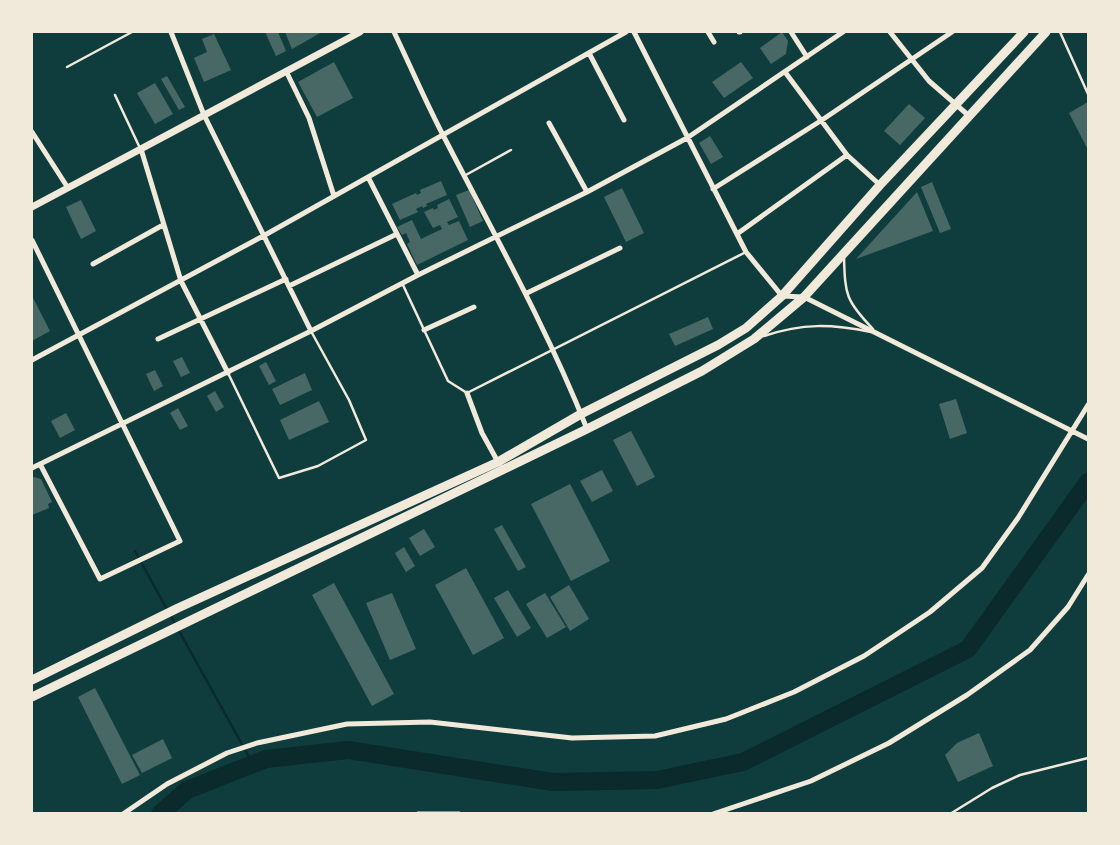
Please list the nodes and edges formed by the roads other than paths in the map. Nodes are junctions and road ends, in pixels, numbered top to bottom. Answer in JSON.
{"nodes":[{"id":1,"x":132,"y":32,"type":"edge"},
{"id":2,"x":170,"y":32,"type":"edge"},
{"id":3,"x":360,"y":32,"type":"edge"},
{"id":4,"x":394,"y":32,"type":"edge"},
{"id":5,"x":626,"y":32,"type":"edge"},
{"id":6,"x":634,"y":32,"type":"edge"},
{"id":7,"x":708,"y":32,"type":"edge"},
{"id":8,"x":791,"y":32,"type":"edge"},
{"id":9,"x":843,"y":32,"type":"edge"},
{"id":10,"x":890,"y":32,"type":"edge"},
{"id":11,"x":952,"y":32,"type":"edge"},
{"id":12,"x":1024,"y":32,"type":"edge"},
{"id":13,"x":1045,"y":32,"type":"edge"},
{"id":14,"x":1060,"y":32,"type":"edge"},
{"id":15,"x":714,"y":42,"type":"dead end"},
{"id":16,"x":589,"y":53,"type":"junction"},
{"id":17,"x":807,"y":57,"type":"junction"},
{"id":18,"x":912,"y":60,"type":"junction"},
{"id":19,"x":67,"y":67,"type":"dead end"},
{"id":20,"x":286,"y":71,"type":"junction"},
{"id":21,"x":785,"y":72,"type":"junction"},
{"id":22,"x":1088,"y":94,"type":"edge"},
{"id":23,"x":116,"y":95,"type":"dead end"},
{"id":24,"x":956,"y":104,"type":"junction"},
{"id":25,"x":204,"y":115,"type":"junction"},
{"id":26,"x":968,"y":115,"type":"junction"},
{"id":27,"x":624,"y":120,"type":"dead end"},
{"id":28,"x":822,"y":120,"type":"junction"},
{"id":29,"x":548,"y":123,"type":"dead end"},
{"id":30,"x":32,"y":132,"type":"edge"},
{"id":31,"x":442,"y":135,"type":"junction"},
{"id":32,"x":687,"y":138,"type":"junction"},
{"id":33,"x":141,"y":149,"type":"junction"},
{"id":34,"x":510,"y":150,"type":"dead end"},
{"id":35,"x":847,"y":155,"type":"junction"},
{"id":36,"x":464,"y":176,"type":"junction"},
{"id":37,"x":368,"y":177,"type":"junction"},
{"id":38,"x":880,"y":185,"type":"junction"},
{"id":39,"x":68,"y":188,"type":"junction"},
{"id":40,"x":713,"y":189,"type":"junction"},
{"id":41,"x":587,"y":192,"type":"junction"},
{"id":42,"x":334,"y":196,"type":"junction"},
{"id":43,"x":32,"y":207,"type":"edge"},
{"id":44,"x":163,"y":225,"type":"junction"},
{"id":45,"x":397,"y":234,"type":"junction"},
{"id":46,"x":737,"y":234,"type":"junction"},
{"id":47,"x":265,"y":235,"type":"junction"},
{"id":48,"x":496,"y":236,"type":"junction"},
{"id":49,"x":32,"y":240,"type":"edge"},
{"id":50,"x":620,"y":248,"type":"dead end"},
{"id":51,"x":746,"y":252,"type":"junction"},
{"id":52,"x":844,"y":252,"type":"junction"},
{"id":53,"x":93,"y":264,"type":"dead end"},
{"id":54,"x":418,"y":275,"type":"junction"},
{"id":55,"x":181,"y":281,"type":"junction"},
{"id":56,"x":287,"y":282,"type":"junction"},
{"id":57,"x":402,"y":283,"type":"junction"},
{"id":58,"x":527,"y":293,"type":"junction"},
{"id":59,"x":782,"y":296,"type":"junction"},
{"id":60,"x":804,"y":297,"type":"junction"},
{"id":61,"x":474,"y":307,"type":"dead end"},
{"id":62,"x":200,"y":320,"type":"junction"},
{"id":63,"x":424,"y":330,"type":"junction"},
{"id":64,"x":311,"y":331,"type":"junction"},
{"id":65,"x":877,"y":334,"type":"junction"},
{"id":66,"x":78,"y":336,"type":"junction"},
{"id":67,"x":158,"y":339,"type":"dead end"},
{"id":68,"x":754,"y":339,"type":"junction"},
{"id":69,"x":553,"y":348,"type":"junction"},
{"id":70,"x":32,"y":360,"type":"edge"},
{"id":71,"x":228,"y":373,"type":"junction"},
{"id":72,"x":467,"y":393,"type":"junction"},
{"id":73,"x":1088,"y":405,"type":"edge"},
{"id":74,"x":581,"y":414,"type":"junction"},
{"id":75,"x":122,"y":424,"type":"junction"},
{"id":76,"x":587,"y":429,"type":"junction"},
{"id":77,"x":1075,"y":433,"type":"junction"},
{"id":78,"x":1088,"y":439,"type":"edge"},
{"id":79,"x":498,"y":462,"type":"junction"},
{"id":80,"x":40,"y":464,"type":"junction"},
{"id":81,"x":32,"y":468,"type":"edge"},
{"id":82,"x":1088,"y":575,"type":"edge"},
{"id":83,"x":32,"y":680,"type":"edge"},
{"id":84,"x":32,"y":697,"type":"edge"},
{"id":85,"x":1088,"y":758,"type":"edge"},
{"id":86,"x":122,"y":814,"type":"edge"},
{"id":87,"x":418,"y":814,"type":"edge"},
{"id":88,"x":458,"y":814,"type":"edge"},
{"id":89,"x":713,"y":814,"type":"edge"},
{"id":90,"x":950,"y":814,"type":"edge"}],
"edges":[{"from":1,"to":19,"type":"lane"},
{"from":2,"to":25,"type":"street"},
{"from":3,"to":20,"type":"street"},
{"from":4,"to":31,"type":"street"},
{"from":5,"to":16,"type":"street"},
{"from":6,"to":32,"type":"street"},
{"from":7,"to":15,"type":"street"},
{"from":8,"to":17,"type":"street"},
{"from":9,"to":17,"type":"street"},
{"from":10,"to":18,"type":"street"},
{"from":11,"to":18,"type":"street"},
{"from":12,"to":24,"type":"main road"},
{"from":13,"to":26,"type":"main road"},
{"from":14,"to":22,"type":"lane"},
{"from":16,"to":27,"type":"street"},
{"from":16,"to":31,"type":"street"},
{"from":17,"to":21,"type":"street"},
{"from":18,"to":24,"type":"street"},
{"from":18,"to":28,"type":"street"},
{"from":20,"to":25,"type":"street"},
{"from":20,"to":42,"type":"street"},
{"from":21,"to":28,"type":"street"},
{"from":21,"to":32,"type":"street"},
{"from":23,"to":33,"type":"lane"},
{"from":24,"to":26,"type":"street"},
{"from":24,"to":38,"type":"main road"},
{"from":25,"to":33,"type":"street"},
{"from":25,"to":47,"type":"street"},
{"from":26,"to":52,"type":"main road"},
{"from":28,"to":35,"type":"street"},
{"from":28,"to":40,"type":"street"},
{"from":29,"to":41,"type":"street"},
{"from":30,"to":39,"type":"street"},
{"from":31,"to":36,"type":"street"},
{"from":31,"to":37,"type":"street"},
{"from":32,"to":40,"type":"street"},
{"from":32,"to":41,"type":"street"},
{"from":33,"to":39,"type":"street"},
{"from":33,"to":44,"type":"street"},
{"from":34,"to":36,"type":"lane"},
{"from":35,"to":38,"type":"street"},
{"from":35,"to":46,"type":"street"},
{"from":36,"to":48,"type":"street"},
{"from":37,"to":42,"type":"street"},
{"from":37,"to":45,"type":"street"},
{"from":38,"to":59,"type":"main road"},
{"from":39,"to":43,"type":"street"},
{"from":40,"to":46,"type":"street"},
{"from":41,"to":48,"type":"street"},
{"from":42,"to":47,"type":"street"},
{"from":44,"to":53,"type":"street"},
{"from":44,"to":55,"type":"street"},
{"from":45,"to":54,"type":"street"},
{"from":45,"to":56,"type":"street"},
{"from":46,"to":51,"type":"street"},
{"from":47,"to":55,"type":"street"},
{"from":47,"to":56,"type":"street"},
{"from":48,"to":54,"type":"street"},
{"from":48,"to":58,"type":"street"},
{"from":49,"to":66,"type":"street"},
{"from":50,"to":58,"type":"street"},
{"from":51,"to":59,"type":"street"},
{"from":51,"to":69,"type":"lane"},
{"from":52,"to":60,"type":"main road"},
{"from":52,"to":65,"type":"lane"},
{"from":54,"to":57,"type":"street"},
{"from":55,"to":62,"type":"street"},
{"from":55,"to":66,"type":"street"},
{"from":56,"to":62,"type":"street"},
{"from":56,"to":64,"type":"street"},
{"from":57,"to":63,"type":"lane"},
{"from":57,"to":64,"type":"street"},
{"from":58,"to":69,"type":"street"},
{"from":59,"to":60,"type":"street"},
{"from":59,"to":74,"type":"main road"},
{"from":60,"to":65,"type":"street"},
{"from":60,"to":68,"type":"main road"},
{"from":61,"to":63,"type":"street"},
{"from":62,"to":67,"type":"street"},
{"from":62,"to":71,"type":"street"},
{"from":63,"to":72,"type":"lane"},
{"from":64,"to":71,"type":"street"},
{"from":64,"to":71,"type":"lane"},
{"from":65,"to":68,"type":"lane"},
{"from":65,"to":77,"type":"street"},
{"from":66,"to":70,"type":"street"},
{"from":66,"to":75,"type":"street"},
{"from":68,"to":76,"type":"main road"},
{"from":69,"to":72,"type":"lane"},
{"from":69,"to":74,"type":"street"},
{"from":71,"to":75,"type":"street"},
{"from":72,"to":79,"type":"street"},
{"from":73,"to":77,"type":"street"},
{"from":74,"to":76,"type":"street"},
{"from":74,"to":79,"type":"main road"},
{"from":75,"to":80,"type":"street"},
{"from":75,"to":80,"type":"street"},
{"from":76,"to":84,"type":"main road"},
{"from":77,"to":78,"type":"street"},
{"from":77,"to":86,"type":"street"},
{"from":79,"to":83,"type":"main road"},
{"from":80,"to":81,"type":"street"},
{"from":82,"to":89,"type":"street"},
{"from":85,"to":90,"type":"lane"},
{"from":87,"to":88,"type":"street"}]}
